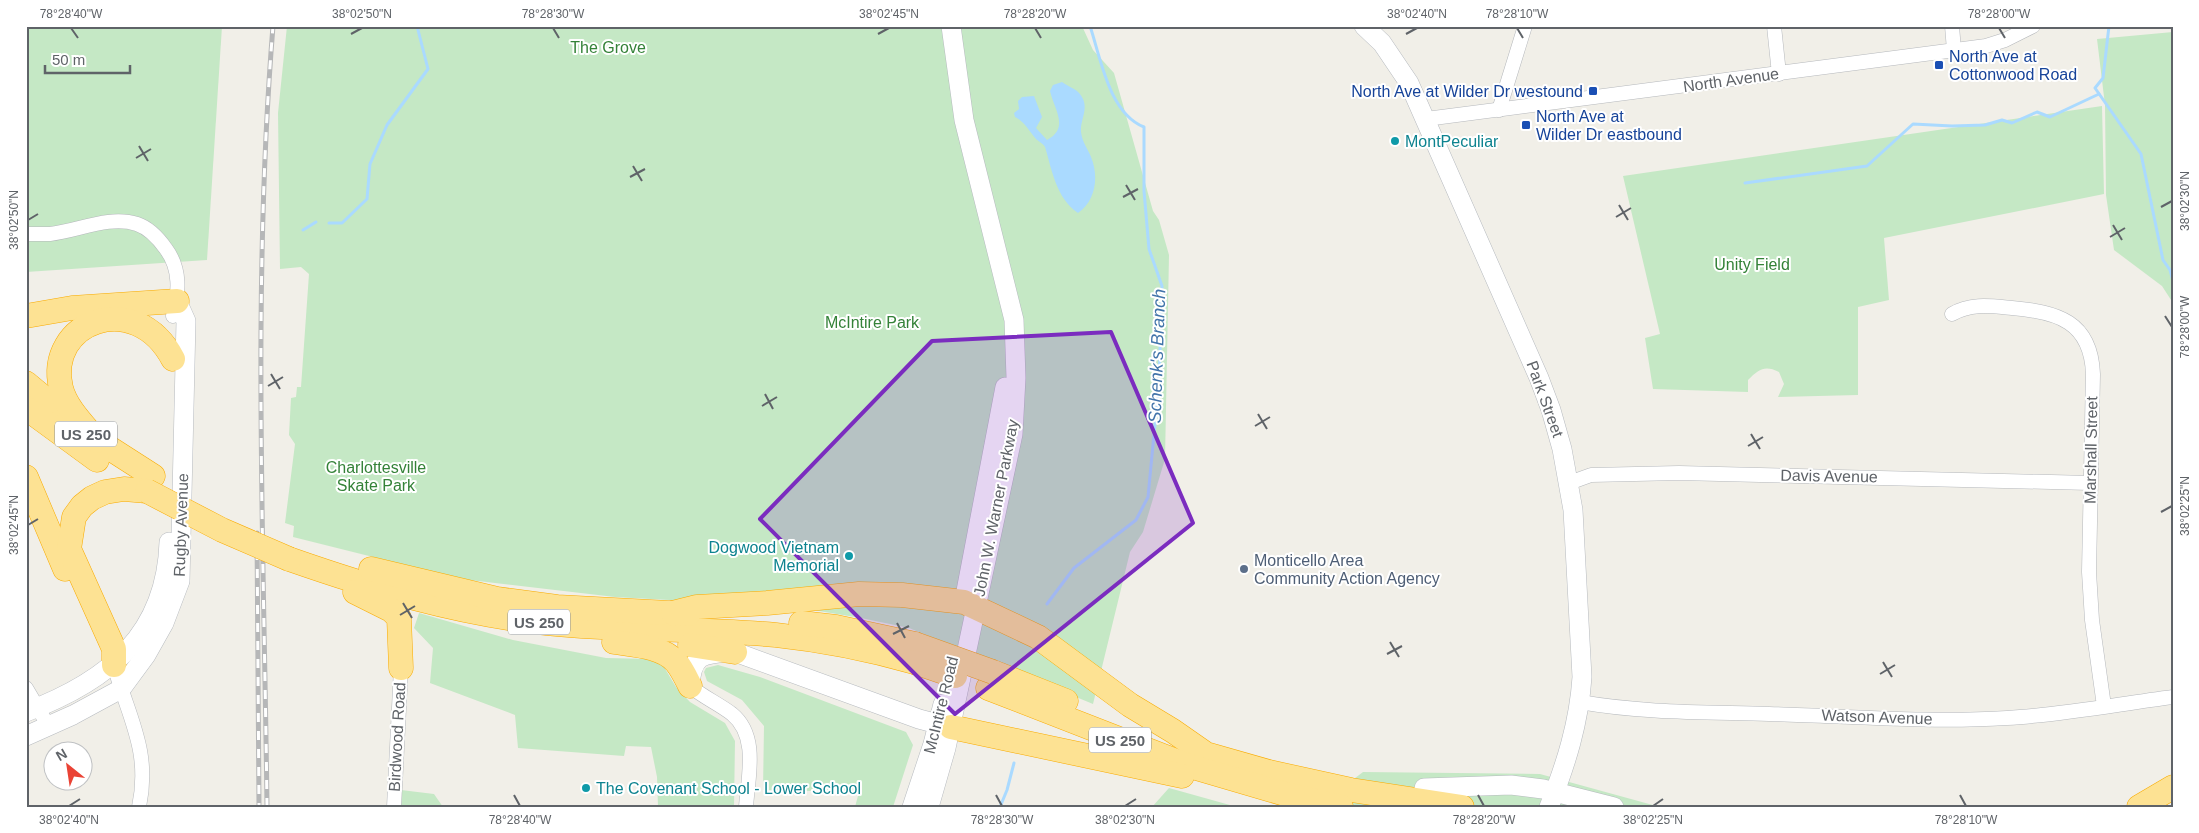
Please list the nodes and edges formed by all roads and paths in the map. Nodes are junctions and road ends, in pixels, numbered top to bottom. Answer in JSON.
{"nodes":[{"id":1,"x":951,"y":26,"type":"edge"},
{"id":2,"x":1525,"y":26,"type":"edge"},
{"id":3,"x":1774,"y":26,"type":"edge"},
{"id":4,"x":1952,"y":26,"type":"edge"},
{"id":5,"x":2033,"y":26,"type":"edge"},
{"id":6,"x":1366,"y":27,"type":"edge"},
{"id":7,"x":1954,"y":50,"type":"junction"},
{"id":8,"x":1779,"y":74,"type":"junction"},
{"id":9,"x":1499,"y":110,"type":"junction"},
{"id":10,"x":1426,"y":119,"type":"junction"},
{"id":11,"x":26,"y":234,"type":"edge"},
{"id":12,"x":175,"y":308,"type":"junction"},
{"id":13,"x":1952,"y":314,"type":"dead end"},
{"id":14,"x":26,"y":316,"type":"edge"},
{"id":15,"x":118,"y":318,"type":"junction"},
{"id":16,"x":173,"y":359,"type":"junction"},
{"id":17,"x":26,"y":383,"type":"edge"},
{"id":18,"x":26,"y":408,"type":"edge"},
{"id":19,"x":97,"y":441,"type":"junction"},
{"id":20,"x":26,"y":477,"type":"edge"},
{"id":21,"x":1569,"y":482,"type":"junction"},
{"id":22,"x":150,"y":484,"type":"junction"},
{"id":23,"x":2090,"y":484,"type":"junction"},
{"id":24,"x":290,"y":551,"type":"junction"},
{"id":25,"x":315,"y":568,"type":"junction"},
{"id":26,"x":970,"y":604,"type":"junction"},
{"id":27,"x":490,"y":616,"type":"junction"},
{"id":28,"x":675,"y":622,"type":"junction"},
{"id":29,"x":614,"y":642,"type":"junction"},
{"id":30,"x":735,"y":652,"type":"junction"},
{"id":31,"x":915,"y":653,"type":"junction"},
{"id":32,"x":114,"y":665,"type":"junction"},
{"id":33,"x":401,"y":668,"type":"joint"},
{"id":34,"x":991,"y":680,"type":"junction"},
{"id":35,"x":690,"y":686,"type":"junction"},
{"id":36,"x":26,"y":688,"type":"edge"},
{"id":37,"x":121,"y":689,"type":"junction"},
{"id":38,"x":2173,"y":697,"type":"edge"},
{"id":39,"x":1580,"y":702,"type":"junction"},
{"id":40,"x":2104,"y":706,"type":"junction"},
{"id":41,"x":32,"y":710,"type":"edge"},
{"id":42,"x":944,"y":726,"type":"junction"},
{"id":43,"x":49,"y":727,"type":"junction"},
{"id":44,"x":26,"y":736,"type":"edge"},
{"id":45,"x":1206,"y":754,"type":"junction"},
{"id":46,"x":1254,"y":785,"type":"junction"},
{"id":47,"x":2173,"y":787,"type":"edge"},
{"id":48,"x":1424,"y":788,"type":"joint"},
{"id":49,"x":1285,"y":794,"type":"junction"},
{"id":50,"x":1346,"y":799,"type":"edge"},
{"id":51,"x":1552,"y":799,"type":"edge"},
{"id":52,"x":140,"y":807,"type":"edge"},
{"id":53,"x":394,"y":807,"type":"edge"},
{"id":54,"x":746,"y":807,"type":"edge"},
{"id":55,"x":912,"y":807,"type":"edge"},
{"id":56,"x":929,"y":807,"type":"edge"},
{"id":57,"x":1318,"y":807,"type":"edge"},
{"id":58,"x":1462,"y":807,"type":"edge"},
{"id":59,"x":1614,"y":807,"type":"edge"},
{"id":60,"x":2139,"y":807,"type":"edge"}],
"edges":[{"from":1,"to":26,"type":"street","name":"John W. Warner Parkway"},
{"from":2,"to":9,"type":"street"},
{"from":3,"to":8,"type":"street"},
{"from":4,"to":7,"type":"street"},
{"from":5,"to":7,"type":"street","name":"North Avenue"},
{"from":6,"to":10,"type":"street","name":"Park Street"},
{"from":7,"to":8,"type":"street","name":"North Avenue"},
{"from":8,"to":9,"type":"street","name":"North Avenue"},
{"from":9,"to":10,"type":"street","name":"North Avenue"},
{"from":10,"to":21,"type":"street","name":"Park Street"},
{"from":11,"to":12,"type":"street"},
{"from":12,"to":14,"type":"highway"},
{"from":12,"to":15,"type":"highway"},
{"from":12,"to":16,"type":"street","name":"Rugby Avenue"},
{"from":12,"to":37,"type":"street","name":"Rugby Avenue"},
{"from":13,"to":23,"type":"street","name":"Marshall Street"},
{"from":15,"to":16,"type":"highway"},
{"from":15,"to":19,"type":"highway"},
{"from":16,"to":32,"type":"street","name":"Rugby Avenue"},
{"from":17,"to":19,"type":"highway","number":"US 250"},
{"from":18,"to":22,"type":"highway","number":"US 250"},
{"from":19,"to":22,"type":"highway","number":"US 250"},
{"from":20,"to":32,"type":"highway"},
{"from":21,"to":23,"type":"street","name":"Davis Avenue"},
{"from":21,"to":39,"type":"street","name":"Park Street"},
{"from":22,"to":24,"type":"highway","number":"US 250"},
{"from":22,"to":24,"type":"highway","number":"US 250","bridge":true},
{"from":22,"to":32,"type":"highway"},
{"from":23,"to":40,"type":"street","name":"Marshall Street"},
{"from":24,"to":25,"type":"highway","number":"US 250"},
{"from":24,"to":28,"type":"highway","number":"US 250"},
{"from":25,"to":27,"type":"highway","number":"US 250"},
{"from":25,"to":33,"type":"highway"},
{"from":26,"to":28,"type":"highway"},
{"from":26,"to":42,"type":"street","name":"John W. Warner Parkway"},
{"from":26,"to":45,"type":"highway"},
{"from":27,"to":28,"type":"highway","number":"US 250"},
{"from":27,"to":29,"type":"highway"},
{"from":28,"to":31,"type":"highway","number":"US 250"},
{"from":28,"to":31,"type":"highway","number":"US 250"},
{"from":29,"to":30,"type":"highway"},
{"from":29,"to":35,"type":"highway"},
{"from":30,"to":35,"type":"street"},
{"from":30,"to":42,"type":"street"},
{"from":31,"to":34,"type":"highway","number":"US 250","bridge":true},
{"from":32,"to":37,"type":"street"},
{"from":32,"to":41,"type":"street","name":"Rugby Avenue"},
{"from":33,"to":53,"type":"street","name":"Birdwood Road"},
{"from":34,"to":45,"type":"highway","number":"US 250"},
{"from":34,"to":46,"type":"highway","number":"US 250"},
{"from":35,"to":54,"type":"street"},
{"from":36,"to":41,"type":"street"},
{"from":37,"to":43,"type":"street","name":"Rugby Avenue"},
{"from":37,"to":52,"type":"street"},
{"from":38,"to":40,"type":"street","name":"Watson Avenue"},
{"from":39,"to":40,"type":"street","name":"Watson Avenue"},
{"from":39,"to":51,"type":"street","name":"Park Street"},
{"from":41,"to":43,"type":"street"},
{"from":42,"to":46,"type":"highway"},
{"from":42,"to":55,"type":"street","name":"McIntire Road"},
{"from":42,"to":56,"type":"street"},
{"from":43,"to":44,"type":"street","name":"Rugby Avenue"},
{"from":45,"to":50,"type":"highway","number":"US 250"},
{"from":46,"to":49,"type":"highway","number":"US 250"},
{"from":47,"to":60,"type":"highway"},
{"from":48,"to":50,"type":"highway"},
{"from":48,"to":51,"type":"street"},
{"from":49,"to":50,"type":"highway","number":"US 250"},
{"from":49,"to":57,"type":"highway"},
{"from":50,"to":58,"type":"highway","number":"US 250"},
{"from":51,"to":59,"type":"street"}]}
